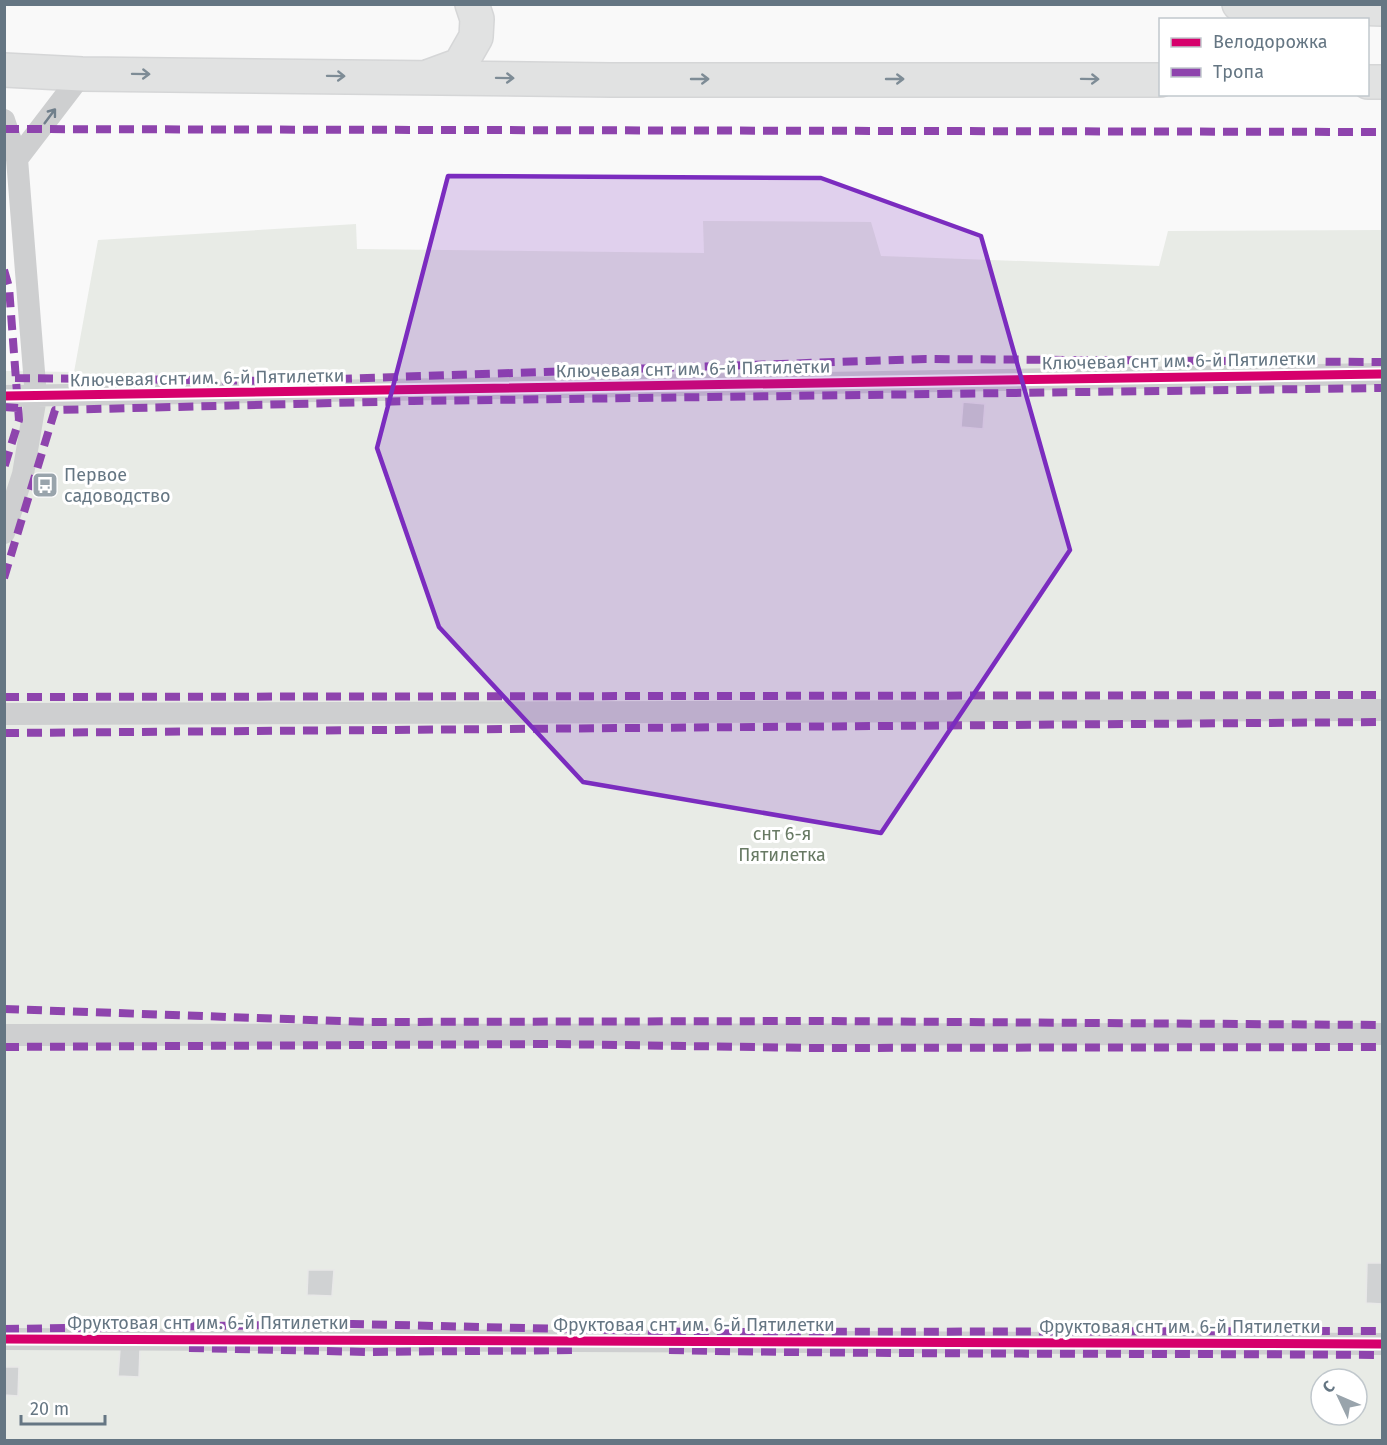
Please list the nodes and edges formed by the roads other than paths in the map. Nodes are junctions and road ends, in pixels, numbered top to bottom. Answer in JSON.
{"nodes":[{"id":1,"x":472,"y":4,"type":"edge"},
{"id":2,"x":1239,"y":4,"type":"edge"},
{"id":3,"x":1383,"y":9,"type":"edge"},
{"id":4,"x":4,"y":70,"type":"edge"},
{"id":5,"x":82,"y":74,"type":"junction"},
{"id":6,"x":425,"y":77,"type":"junction"},
{"id":7,"x":1159,"y":80,"type":"edge"},
{"id":8,"x":4,"y":120,"type":"edge"},
{"id":9,"x":17,"y":159,"type":"junction"},
{"id":10,"x":1383,"y":374,"type":"edge"},
{"id":11,"x":4,"y":396,"type":"edge"},
{"id":12,"x":36,"y":397,"type":"junction"},
{"id":13,"x":4,"y":533,"type":"edge"},
{"id":14,"x":1383,"y":710,"type":"edge"},
{"id":15,"x":4,"y":714,"type":"edge"},
{"id":16,"x":1383,"y":1034,"type":"edge"},
{"id":17,"x":4,"y":1035,"type":"edge"},
{"id":18,"x":4,"y":1339,"type":"edge"},
{"id":19,"x":1383,"y":1344,"type":"edge"}],
"edges":[{"from":1,"to":6,"type":"main road"},
{"from":2,"to":3,"type":"main road"},
{"from":4,"to":5,"type":"main road"},
{"from":5,"to":6,"type":"main road","one_way":true},
{"from":9,"to":5,"type":"street","one_way":true},
{"from":6,"to":7,"type":"main road","one_way":true},
{"from":8,"to":9,"type":"street"},
{"from":9,"to":12,"type":"street"},
{"from":10,"to":12,"type":"street","name":"Ключевая снт им. 6-й Пятилетки"},
{"from":11,"to":12,"type":"street","name":"Ключевая снт им. 6-й Пятилетки"},
{"from":12,"to":13,"type":"street"},
{"from":14,"to":15,"type":"street"},
{"from":16,"to":17,"type":"street"},
{"from":18,"to":19,"type":"street","name":"Фруктовая снт им. 6-й Пятилетки"}]}
